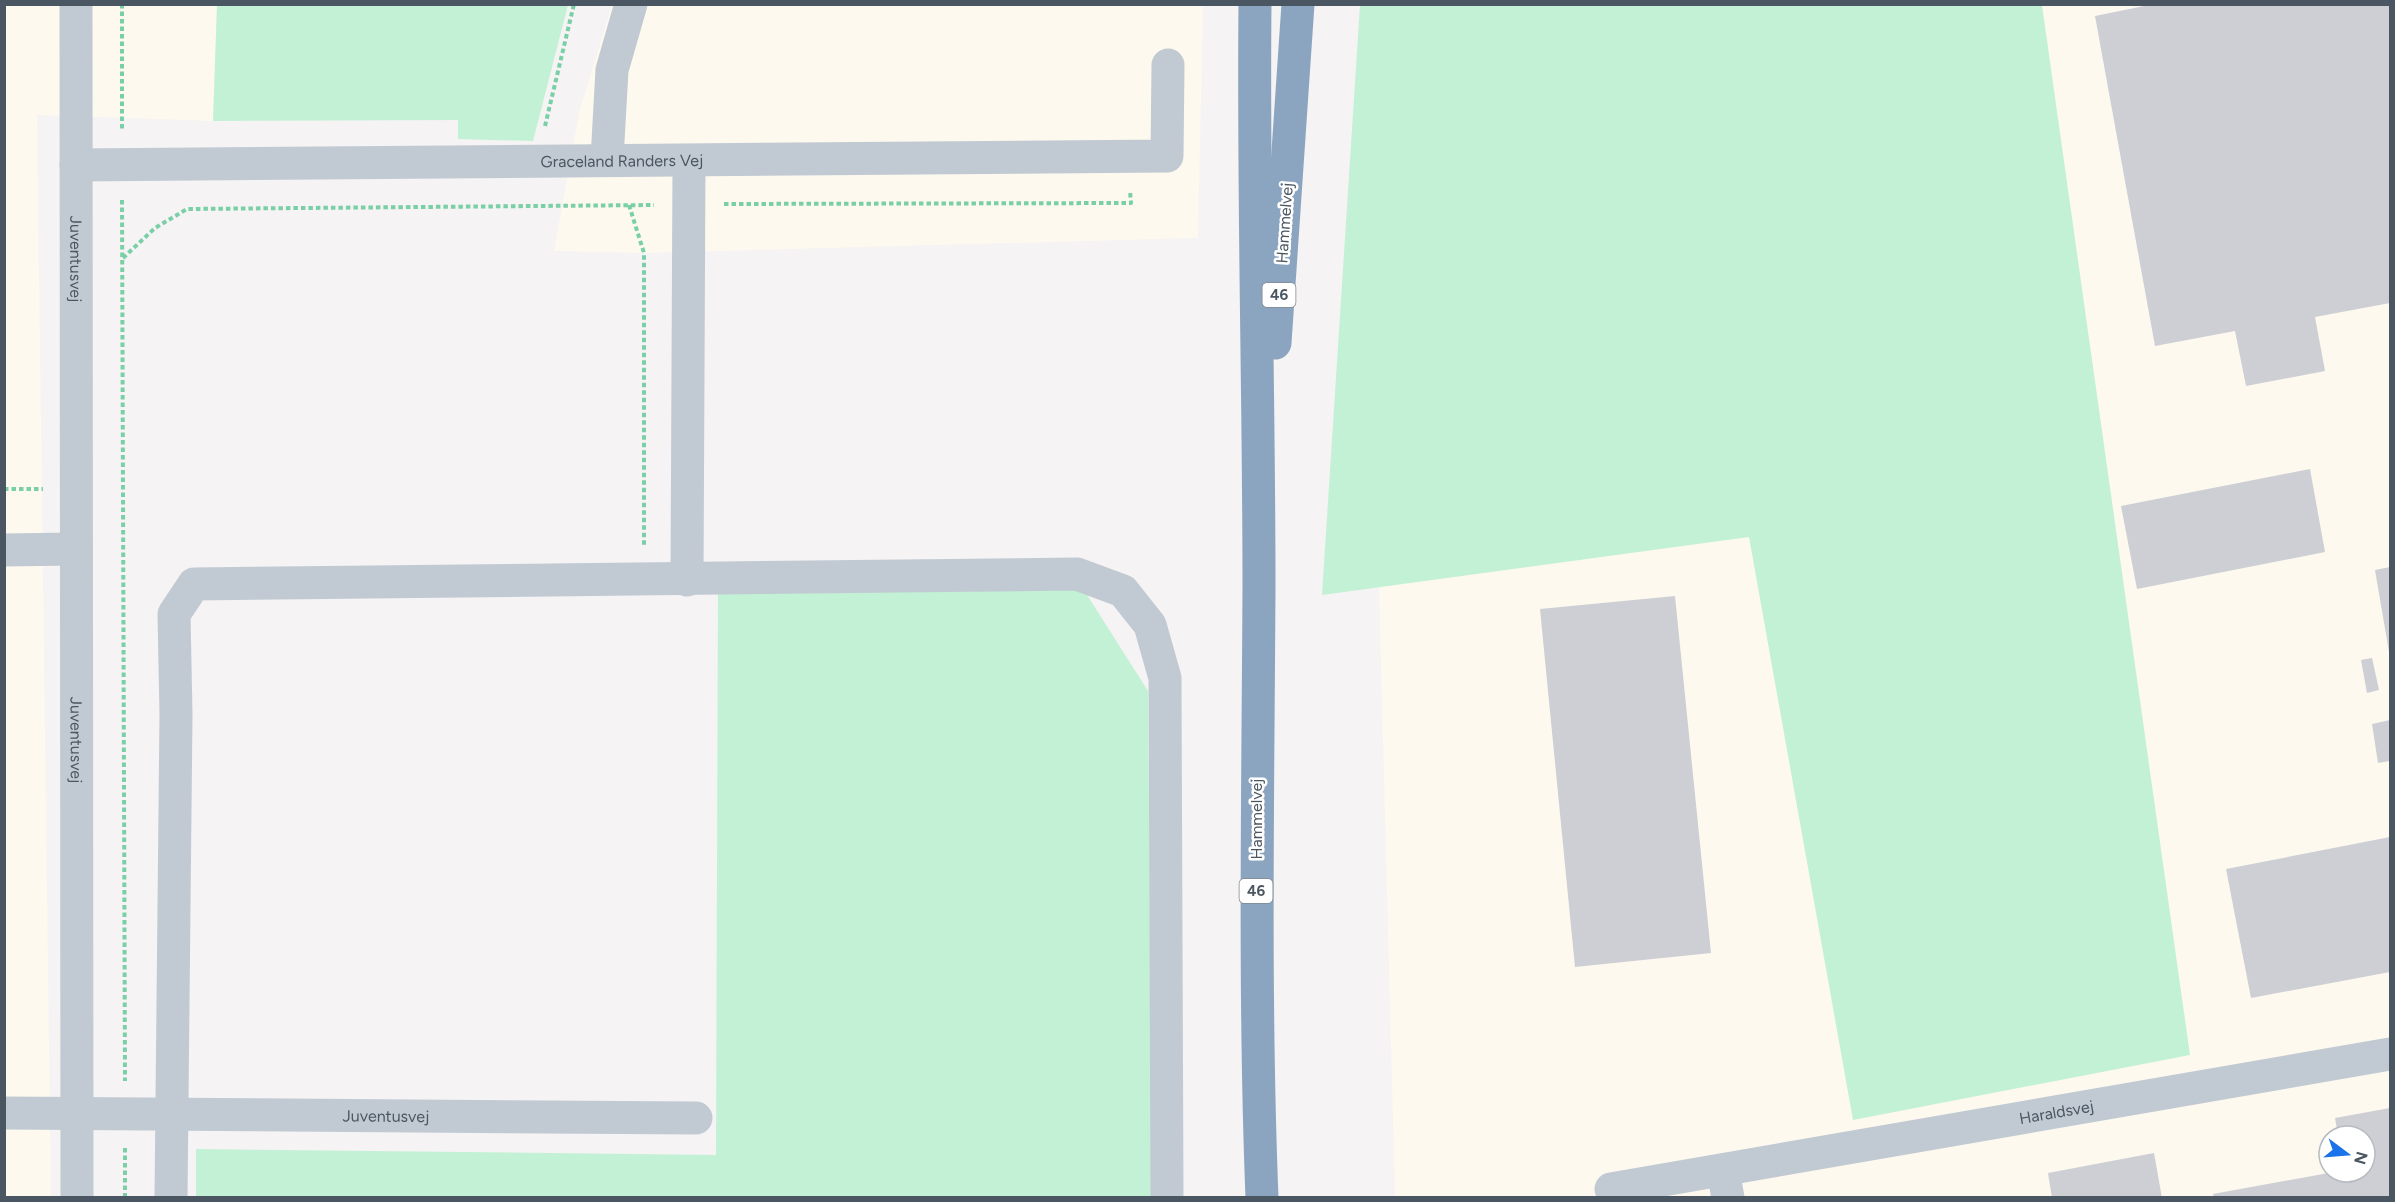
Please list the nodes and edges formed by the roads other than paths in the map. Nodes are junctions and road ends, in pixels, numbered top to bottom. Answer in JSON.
{"nodes":[{"id":1,"x":76,"y":4,"type":"edge"},
{"id":2,"x":632,"y":4,"type":"edge"},
{"id":3,"x":1255,"y":4,"type":"edge"},
{"id":4,"x":1298,"y":4,"type":"edge"},
{"id":5,"x":1168,"y":65,"type":"dead end"},
{"id":6,"x":607,"y":159,"type":"junction"},
{"id":7,"x":689,"y":162,"type":"junction"},
{"id":8,"x":76,"y":165,"type":"junction"},
{"id":9,"x":76,"y":549,"type":"junction"},
{"id":10,"x":4,"y":550,"type":"edge"},
{"id":11,"x":687,"y":580,"type":"junction"},
{"id":12,"x":1259,"y":585,"type":"junction"},
{"id":13,"x":2391,"y":1054,"type":"edge"},
{"id":14,"x":77,"y":1112,"type":"junction"},
{"id":15,"x":171,"y":1112,"type":"junction"},
{"id":16,"x":4,"y":1113,"type":"edge"},
{"id":17,"x":696,"y":1118,"type":"dead end"},
{"id":18,"x":1725,"y":1184,"type":"edge"},
{"id":19,"x":1611,"y":1189,"type":"dead end"},
{"id":20,"x":77,"y":1197,"type":"edge"},
{"id":21,"x":171,"y":1197,"type":"edge"},
{"id":22,"x":1167,"y":1197,"type":"edge"},
{"id":23,"x":1262,"y":1197,"type":"edge"}],
"edges":[{"from":1,"to":8,"type":"street","name":"Juventusvej"},
{"from":2,"to":6,"type":"street"},
{"from":3,"to":12,"type":"highway","name":"Hammelvej","number":"46"},
{"from":4,"to":12,"type":"highway","name":"Hammelvej","number":"46"},
{"from":5,"to":7,"type":"street","name":"Graceland Randers Vej"},
{"from":6,"to":7,"type":"street","name":"Graceland Randers Vej"},
{"from":6,"to":8,"type":"street","name":"Graceland Randers Vej"},
{"from":7,"to":11,"type":"street"},
{"from":8,"to":9,"type":"street","name":"Juventusvej"},
{"from":9,"to":10,"type":"street"},
{"from":9,"to":14,"type":"street","name":"Juventusvej"},
{"from":11,"to":15,"type":"street"},
{"from":11,"to":22,"type":"street"},
{"from":12,"to":23,"type":"highway","name":"Hammelvej","number":"46"},
{"from":13,"to":18,"type":"street","name":"Haraldsvej"},
{"from":14,"to":15,"type":"street","name":"Juventusvej"},
{"from":14,"to":16,"type":"street","name":"Juventusvej"},
{"from":14,"to":20,"type":"street","name":"Juventusvej"},
{"from":15,"to":17,"type":"street","name":"Juventusvej"},
{"from":15,"to":21,"type":"street"},
{"from":18,"to":19,"type":"street","name":"Haraldsvej"}]}
